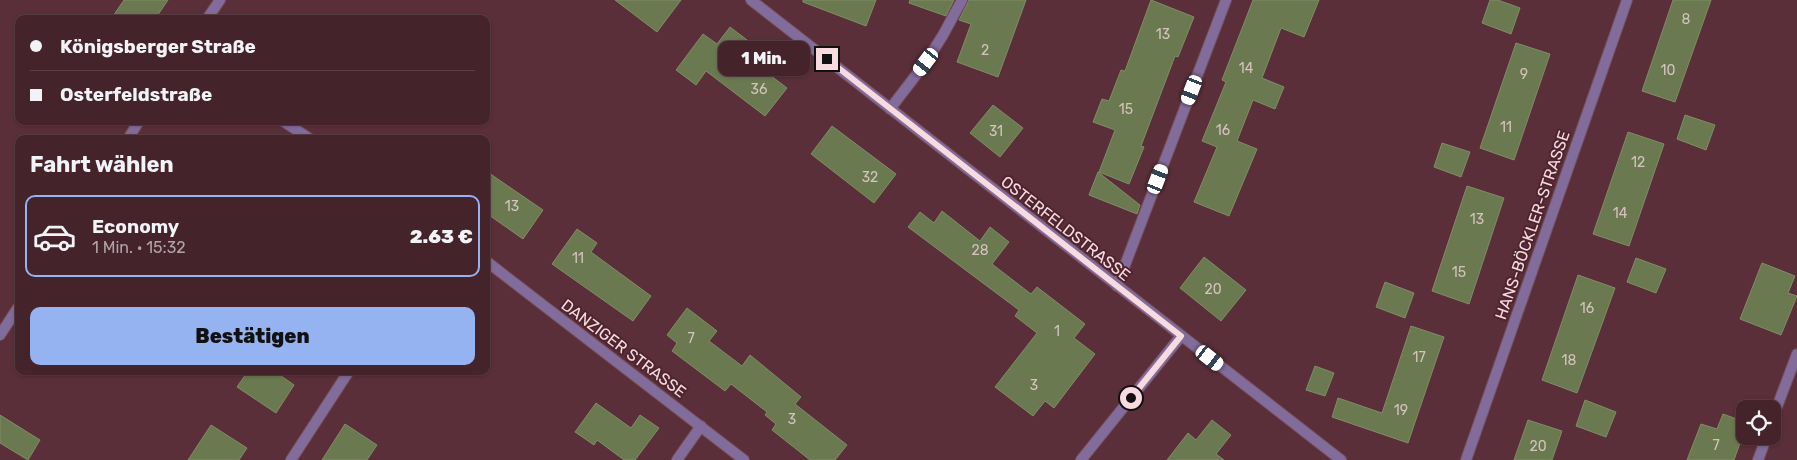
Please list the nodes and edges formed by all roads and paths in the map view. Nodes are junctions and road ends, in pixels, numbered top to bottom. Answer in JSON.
{"nodes":[{"id":1,"x":220,"y":0,"type":"edge"},
{"id":2,"x":750,"y":0,"type":"edge"},
{"id":3,"x":962,"y":0,"type":"edge"},
{"id":4,"x":1226,"y":0,"type":"edge"},
{"id":5,"x":1627,"y":0,"type":"edge"},
{"id":6,"x":210,"y":15,"type":"edge"},
{"id":7,"x":890,"y":109,"type":"junction"},
{"id":8,"x":290,"y":125,"type":"edge"},
{"id":9,"x":304,"y":135,"type":"edge"},
{"id":10,"x":490,"y":264,"type":"edge"},
{"id":11,"x":1117,"y":286,"type":"junction"},
{"id":12,"x":15,"y":312,"type":"edge"},
{"id":13,"x":0,"y":335,"type":"edge"},
{"id":14,"x":1181,"y":336,"type":"junction"},
{"id":15,"x":1797,"y":354,"type":"edge"},
{"id":16,"x":346,"y":375,"type":"edge"},
{"id":17,"x":1780,"y":400,"type":"edge"},
{"id":18,"x":701,"y":426,"type":"junction"},
{"id":19,"x":1764,"y":445,"type":"edge"},
{"id":20,"x":291,"y":460,"type":"edge"},
{"id":21,"x":677,"y":460,"type":"edge"},
{"id":22,"x":744,"y":460,"type":"edge"},
{"id":23,"x":1081,"y":460,"type":"edge"},
{"id":24,"x":1340,"y":460,"type":"edge"},
{"id":25,"x":1466,"y":460,"type":"edge"},
{"id":26,"x":1758,"y":460,"type":"edge"}],
"edges":[{"from":1,"to":6,"type":"street"},
{"from":2,"to":7,"type":"street","name":"OSTERFELDSTRASSE"},
{"from":3,"to":7,"type":"street"},
{"from":4,"to":11,"type":"street"},
{"from":5,"to":25,"type":"street","name":"HANS-BÖCKLER-STRASSE"},
{"from":7,"to":11,"type":"street","name":"OSTERFELDSTRASSE"},
{"from":8,"to":9,"type":"street"},
{"from":10,"to":18,"type":"street","name":"DANZIGER STRASSE"},
{"from":11,"to":14,"type":"street","name":"OSTERFELDSTRASSE"},
{"from":12,"to":13,"type":"street"},
{"from":14,"to":23,"type":"street"},
{"from":14,"to":24,"type":"street","name":"OSTERFELDSTRASSE"},
{"from":15,"to":17,"type":"street"},
{"from":16,"to":20,"type":"street"},
{"from":18,"to":21,"type":"street"},
{"from":18,"to":22,"type":"street","name":"DANZIGER STRASSE"},
{"from":19,"to":26,"type":"street"}]}
